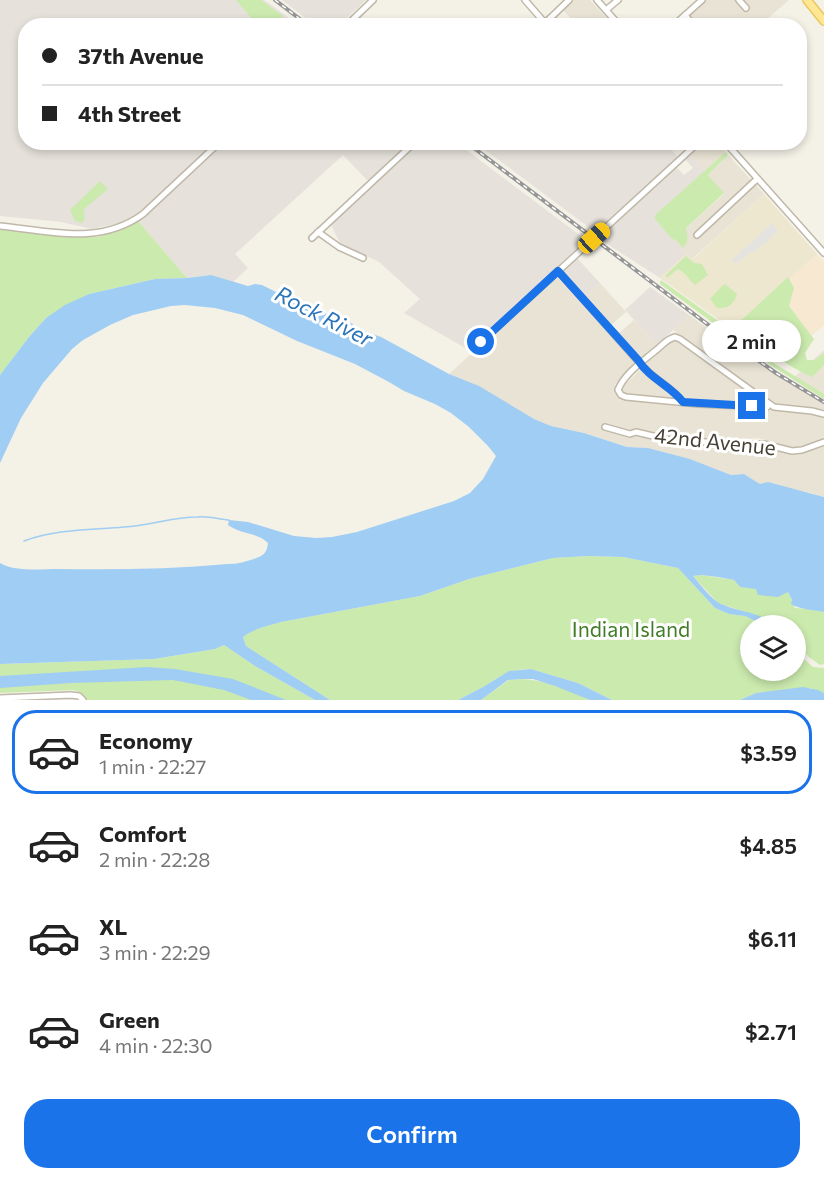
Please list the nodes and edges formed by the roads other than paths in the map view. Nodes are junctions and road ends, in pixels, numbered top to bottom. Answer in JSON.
{"nodes":[{"id":1,"x":373,"y":0,"type":"edge"},
{"id":2,"x":525,"y":0,"type":"edge"},
{"id":3,"x":569,"y":0,"type":"edge"},
{"id":4,"x":597,"y":0,"type":"edge"},
{"id":5,"x":618,"y":0,"type":"edge"},
{"id":6,"x":702,"y":0,"type":"edge"},
{"id":7,"x":739,"y":0,"type":"edge"},
{"id":8,"x":807,"y":0,"type":"edge"},
{"id":9,"x":746,"y":8,"type":"dead end"},
{"id":10,"x":606,"y":10,"type":"junction"},
{"id":11,"x":685,"y":15,"type":"junction"},
{"id":12,"x":354,"y":18,"type":"edge"},
{"id":13,"x":538,"y":18,"type":"edge"},
{"id":14,"x":550,"y":18,"type":"edge"},
{"id":15,"x":613,"y":18,"type":"edge"},
{"id":16,"x":682,"y":18,"type":"edge"},
{"id":17,"x":687,"y":18,"type":"edge"},
{"id":18,"x":824,"y":21,"type":"edge"},
{"id":19,"x":211,"y":150,"type":"edge"},
{"id":20,"x":406,"y":150,"type":"edge"},
{"id":21,"x":690,"y":150,"type":"edge"},
{"id":22,"x":732,"y":150,"type":"edge"},
{"id":23,"x":757,"y":179,"type":"junction"},
{"id":24,"x":0,"y":226,"type":"edge"},
{"id":25,"x":318,"y":232,"type":"junction"},
{"id":26,"x":697,"y":235,"type":"dead end"},
{"id":27,"x":312,"y":237,"type":"dead end"},
{"id":28,"x":824,"y":253,"type":"edge"},
{"id":29,"x":363,"y":258,"type":"dead end"},
{"id":30,"x":558,"y":271,"type":"junction"},
{"id":31,"x":481,"y":342,"type":"dead end"},
{"id":32,"x":640,"y":364,"type":"junction"},
{"id":33,"x":683,"y":402,"type":"junction"},
{"id":34,"x":769,"y":404,"type":"junction"},
{"id":35,"x":824,"y":414,"type":"edge"},
{"id":36,"x":605,"y":427,"type":"dead end"},
{"id":37,"x":824,"y":442,"type":"edge"},
{"id":38,"x":0,"y":698,"type":"edge"},
{"id":39,"x":83,"y":700,"type":"edge"}],
"edges":[{"from":1,"to":12,"type":"street"},
{"from":2,"to":13,"type":"street"},
{"from":3,"to":14,"type":"street"},
{"from":4,"to":10,"type":"street"},
{"from":5,"to":10,"type":"street"},
{"from":6,"to":11,"type":"street"},
{"from":7,"to":9,"type":"street"},
{"from":8,"to":18,"type":"main road"},
{"from":10,"to":15,"type":"street"},
{"from":11,"to":16,"type":"street"},
{"from":11,"to":17,"type":"street"},
{"from":19,"to":24,"type":"street"},
{"from":20,"to":25,"type":"street"},
{"from":21,"to":30,"type":"street"},
{"from":22,"to":23,"type":"street"},
{"from":23,"to":26,"type":"street"},
{"from":23,"to":28,"type":"street"},
{"from":25,"to":27,"type":"street"},
{"from":25,"to":29,"type":"street"},
{"from":30,"to":31,"type":"street"},
{"from":30,"to":32,"type":"street"},
{"from":32,"to":33,"type":"street"},
{"from":32,"to":33,"type":"street"},
{"from":32,"to":34,"type":"street"},
{"from":33,"to":34,"type":"street"},
{"from":34,"to":35,"type":"street"},
{"from":36,"to":37,"type":"street","name":"42nd Avenue"},
{"from":38,"to":39,"type":"street"}]}
